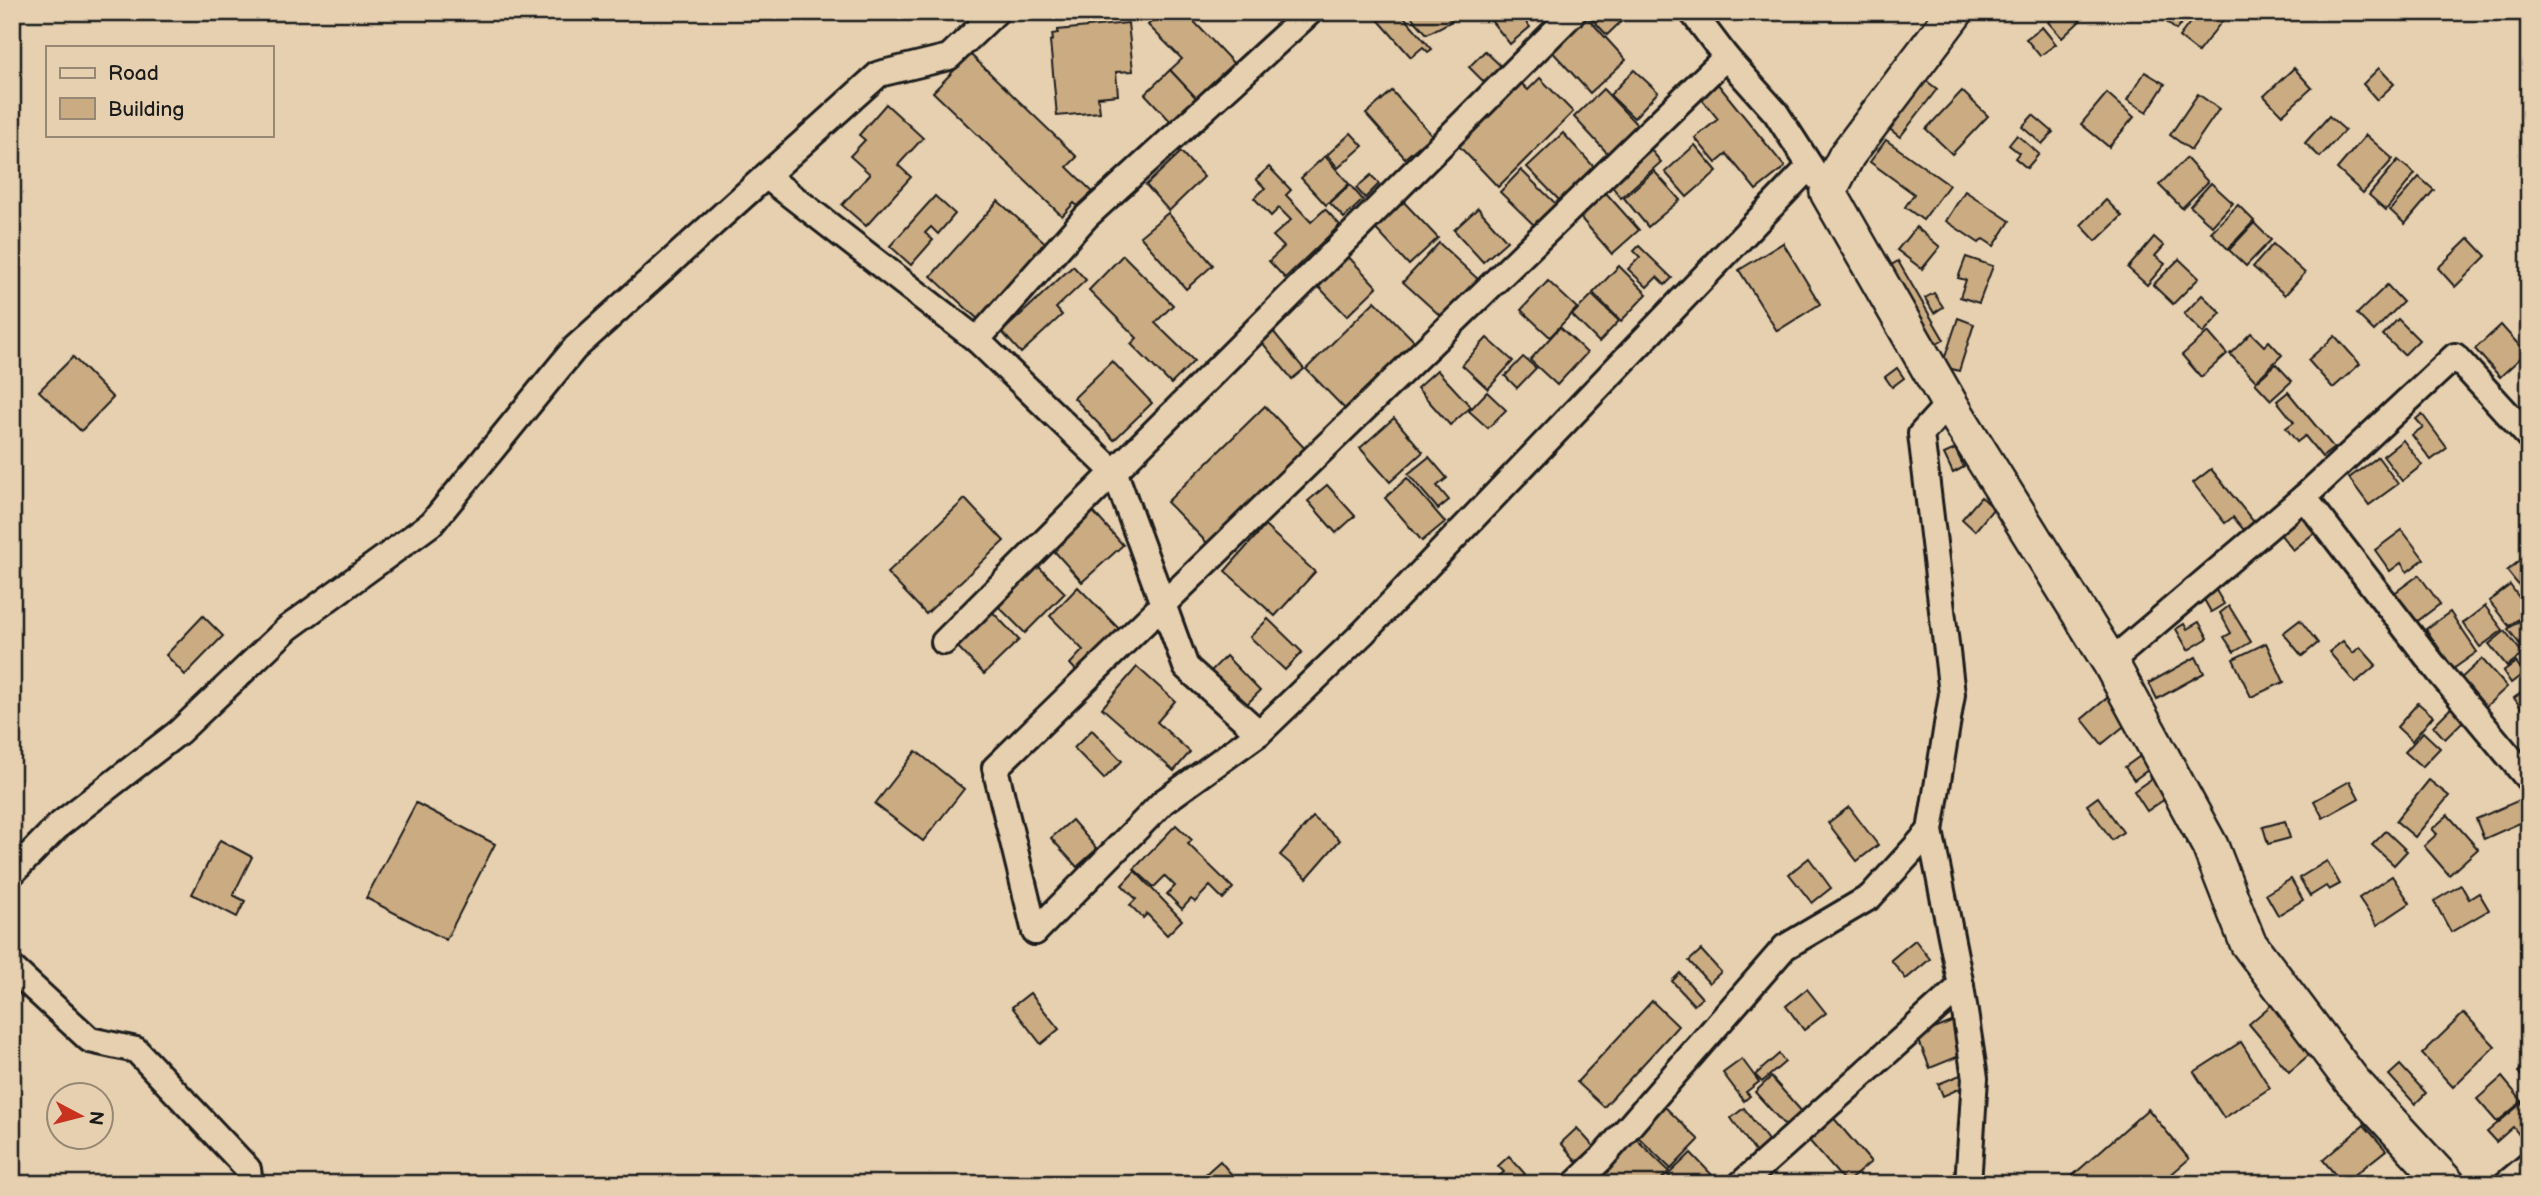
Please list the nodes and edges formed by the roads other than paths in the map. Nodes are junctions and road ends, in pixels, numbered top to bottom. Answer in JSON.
{"nodes":[{"id":1,"x":996,"y":12,"type":"edge"},
{"id":2,"x":1310,"y":12,"type":"edge"},
{"id":3,"x":1574,"y":12,"type":"edge"},
{"id":4,"x":1692,"y":12,"type":"edge"},
{"id":5,"x":1955,"y":12,"type":"edge"},
{"id":6,"x":1726,"y":57,"type":"junction"},
{"id":7,"x":766,"y":176,"type":"junction"},
{"id":8,"x":1819,"y":179,"type":"junction"},
{"id":9,"x":977,"y":340,"type":"junction"},
{"id":10,"x":1949,"y":403,"type":"junction"},
{"id":11,"x":2529,"y":438,"type":"edge"},
{"id":12,"x":1115,"y":473,"type":"junction"},
{"id":13,"x":2304,"y":497,"type":"junction"},
{"id":14,"x":1163,"y":604,"type":"junction"},
{"id":15,"x":944,"y":642,"type":"dead end"},
{"id":16,"x":2110,"y":663,"type":"junction"},
{"id":17,"x":1259,"y":733,"type":"junction"},
{"id":18,"x":2529,"y":780,"type":"edge"},
{"id":19,"x":1930,"y":831,"type":"junction"},
{"id":20,"x":12,"y":873,"type":"edge"},
{"id":21,"x":12,"y":968,"type":"edge"},
{"id":22,"x":1961,"y":986,"type":"junction"},
{"id":23,"x":2529,"y":1165,"type":"edge"},
{"id":24,"x":1967,"y":1183,"type":"edge"},
{"id":25,"x":250,"y":1184,"type":"edge"},
{"id":26,"x":1575,"y":1184,"type":"edge"},
{"id":27,"x":1741,"y":1184,"type":"edge"},
{"id":28,"x":2447,"y":1184,"type":"edge"},
{"id":29,"x":2506,"y":1184,"type":"edge"}],
"edges":[{"from":1,"to":7,"type":"street"},
{"from":2,"to":9,"type":"street"},
{"from":3,"to":12,"type":"street"},
{"from":4,"to":6,"type":"street"},
{"from":5,"to":8,"type":"street"},
{"from":6,"to":8,"type":"street"},
{"from":6,"to":14,"type":"street"},
{"from":7,"to":9,"type":"street"},
{"from":7,"to":20,"type":"street"},
{"from":8,"to":10,"type":"street"},
{"from":8,"to":17,"type":"street"},
{"from":9,"to":12,"type":"street"},
{"from":10,"to":16,"type":"street"},
{"from":10,"to":19,"type":"street"},
{"from":11,"to":13,"type":"street"},
{"from":12,"to":14,"type":"street"},
{"from":12,"to":15,"type":"street"},
{"from":13,"to":16,"type":"street"},
{"from":13,"to":18,"type":"street"},
{"from":14,"to":17,"type":"street"},
{"from":14,"to":17,"type":"street"},
{"from":16,"to":28,"type":"street"},
{"from":19,"to":22,"type":"street"},
{"from":19,"to":26,"type":"street"},
{"from":21,"to":25,"type":"street"},
{"from":22,"to":24,"type":"street"},
{"from":22,"to":27,"type":"street"},
{"from":23,"to":29,"type":"street"}]}
